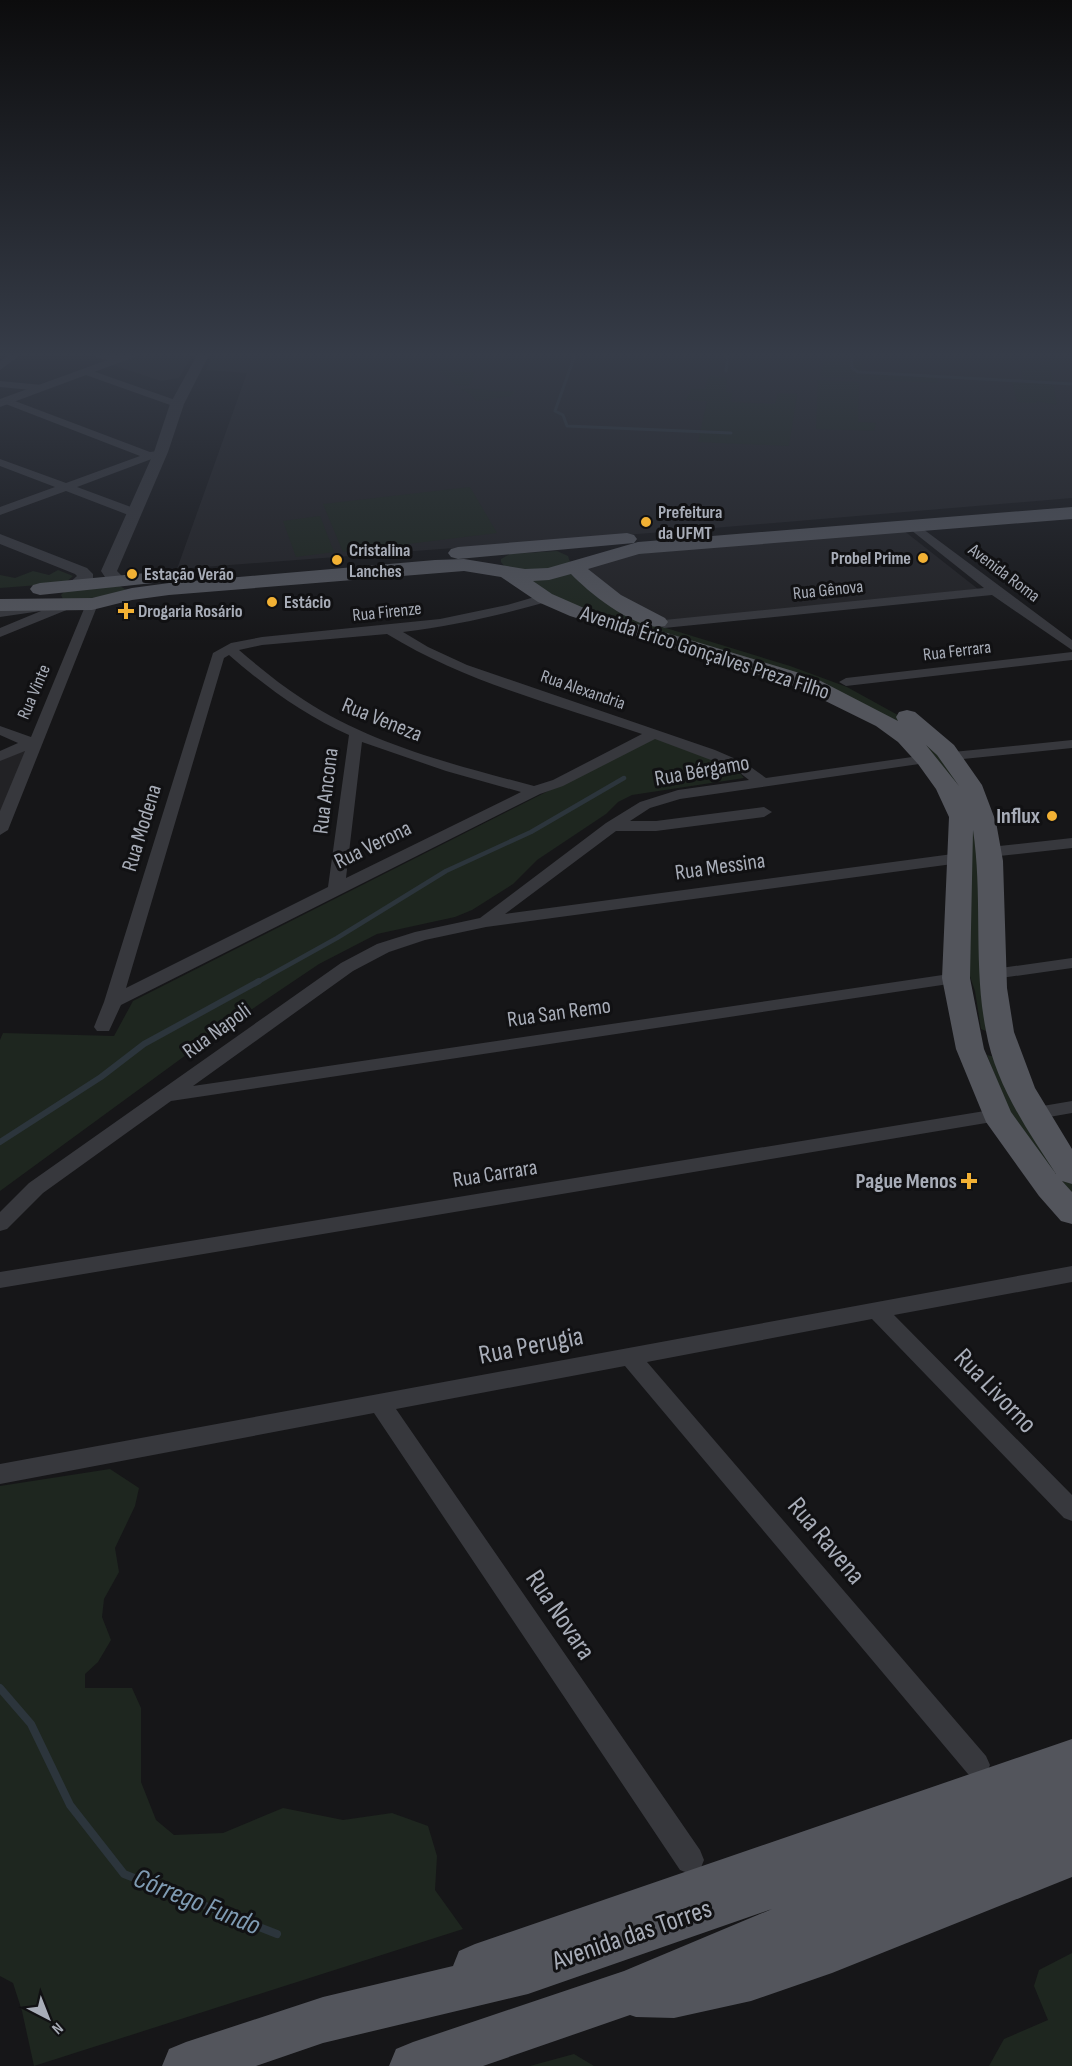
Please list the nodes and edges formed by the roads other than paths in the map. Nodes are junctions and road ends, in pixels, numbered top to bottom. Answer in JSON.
{"nodes":[{"id":1,"x":147,"y":451,"type":"edge"},
{"id":2,"x":155,"y":454,"type":"junction"},
{"id":3,"x":0,"y":462,"type":"edge"},
{"id":4,"x":66,"y":486,"type":"junction"},
{"id":5,"x":0,"y":511,"type":"edge"},
{"id":6,"x":135,"y":513,"type":"junction"},
{"id":7,"x":1070,"y":513,"type":"edge"},
{"id":8,"x":915,"y":527,"type":"junction"},
{"id":9,"x":0,"y":539,"type":"edge"},
{"id":10,"x":552,"y":546,"type":"junction"},
{"id":11,"x":521,"y":548,"type":"junction"},
{"id":12,"x":576,"y":568,"type":"junction"},
{"id":13,"x":506,"y":572,"type":"junction"},
{"id":14,"x":76,"y":584,"type":"junction"},
{"id":15,"x":125,"y":587,"type":"junction"},
{"id":16,"x":996,"y":591,"type":"junction"},
{"id":17,"x":0,"y":593,"type":"edge"},
{"id":18,"x":544,"y":598,"type":"junction"},
{"id":19,"x":92,"y":603,"type":"junction"},
{"id":20,"x":59,"y":604,"type":"junction"},
{"id":21,"x":0,"y":605,"type":"edge"},
{"id":22,"x":0,"y":613,"type":"edge"},
{"id":23,"x":664,"y":624,"type":"junction"},
{"id":24,"x":390,"y":630,"type":"junction"},
{"id":25,"x":0,"y":633,"type":"edge"},
{"id":26,"x":1072,"y":646,"type":"edge"},
{"id":27,"x":231,"y":650,"type":"junction"},
{"id":28,"x":1072,"y":656,"type":"edge"},
{"id":29,"x":846,"y":682,"type":"junction"},
{"id":30,"x":0,"y":730,"type":"edge"},
{"id":31,"x":654,"y":734,"type":"junction"},
{"id":32,"x":356,"y":735,"type":"junction"},
{"id":33,"x":35,"y":741,"type":"junction"},
{"id":34,"x":1072,"y":744,"type":"edge"},
{"id":35,"x":952,"y":756,"type":"junction"},
{"id":36,"x":0,"y":757,"type":"edge"},
{"id":37,"x":927,"y":759,"type":"junction"},
{"id":38,"x":763,"y":783,"type":"junction"},
{"id":39,"x":535,"y":791,"type":"junction"},
{"id":40,"x":764,"y":812,"type":"dead end"},
{"id":41,"x":612,"y":826,"type":"junction"},
{"id":42,"x":0,"y":830,"type":"edge"},
{"id":43,"x":1072,"y":843,"type":"edge"},
{"id":44,"x":990,"y":852,"type":"junction"},
{"id":45,"x":960,"y":858,"type":"junction"},
{"id":46,"x":336,"y":889,"type":"junction"},
{"id":47,"x":486,"y":921,"type":"junction"},
{"id":48,"x":1072,"y":963,"type":"edge"},
{"id":49,"x":994,"y":974,"type":"junction"},
{"id":50,"x":956,"y":978,"type":"junction"},
{"id":51,"x":113,"y":1002,"type":"junction"},
{"id":52,"x":104,"y":1027,"type":"dead end"},
{"id":53,"x":1000,"y":1031,"type":"junction"},
{"id":54,"x":968,"y":1038,"type":"junction"},
{"id":55,"x":1008,"y":1060,"type":"junction"},
{"id":56,"x":169,"y":1096,"type":"junction"},
{"id":57,"x":1072,"y":1107,"type":"edge"},
{"id":58,"x":1032,"y":1114,"type":"junction"},
{"id":59,"x":997,"y":1115,"type":"junction"},
{"id":60,"x":1072,"y":1173,"type":"edge"},
{"id":61,"x":1072,"y":1213,"type":"edge"},
{"id":62,"x":0,"y":1224,"type":"edge"},
{"id":63,"x":1072,"y":1275,"type":"edge"},
{"id":64,"x":0,"y":1280,"type":"edge"},
{"id":65,"x":877,"y":1311,"type":"junction"},
{"id":66,"x":630,"y":1357,"type":"junction"},
{"id":67,"x":380,"y":1404,"type":"junction"},
{"id":68,"x":0,"y":1474,"type":"edge"},
{"id":69,"x":1072,"y":1511,"type":"edge"},
{"id":70,"x":1072,"y":1759,"type":"edge"},
{"id":71,"x":977,"y":1765,"type":"dead end"},
{"id":72,"x":1072,"y":1785,"type":"edge"},
{"id":73,"x":1072,"y":1823,"type":"edge"},
{"id":74,"x":1072,"y":1855,"type":"edge"},
{"id":75,"x":690,"y":1860,"type":"dead end"},
{"id":76,"x":768,"y":1910,"type":"junction"},
{"id":77,"x":625,"y":1994,"type":"junction"},
{"id":78,"x":323,"y":2020,"type":"junction"},
{"id":79,"x":186,"y":2066,"type":"edge"},
{"id":80,"x":413,"y":2066,"type":"edge"}],
"edges":[{"from":1,"to":2,"type":"street"},
{"from":2,"to":4,"type":"street"},
{"from":2,"to":6,"type":"street"},
{"from":3,"to":4,"type":"street"},
{"from":4,"to":5,"type":"street"},
{"from":4,"to":6,"type":"street"},
{"from":6,"to":15,"type":"street"},
{"from":7,"to":8,"type":"main road"},
{"from":7,"to":10,"type":"main road"},
{"from":8,"to":12,"type":"main road"},
{"from":8,"to":16,"type":"street","name":"Avenida Roma"},
{"from":9,"to":14,"type":"street"},
{"from":10,"to":11,"type":"main road"},
{"from":10,"to":12,"type":"main road","name":"Avenida Érico Gonçalves Preza Filho"},
{"from":11,"to":13,"type":"main road"},
{"from":11,"to":15,"type":"main road"},
{"from":12,"to":13,"type":"main road"},
{"from":12,"to":23,"type":"main road","name":"Avenida Érico Gonçalves Preza Filho"},
{"from":13,"to":15,"type":"main road"},
{"from":13,"to":18,"type":"main road","name":"Avenida Érico Gonçalves Preza Filho"},
{"from":14,"to":15,"type":"main road"},
{"from":14,"to":17,"type":"main road"},
{"from":14,"to":20,"type":"main road"},
{"from":15,"to":19,"type":"main road"},
{"from":16,"to":23,"type":"street","name":"Rua Gênova"},
{"from":16,"to":26,"type":"street","name":"Avenida Roma"},
{"from":18,"to":24,"type":"street","name":"Rua Firenze"},
{"from":18,"to":37,"type":"main road","name":"Avenida Érico Gonçalves Preza Filho"},
{"from":19,"to":20,"type":"main road"},
{"from":19,"to":33,"type":"street","name":"Rua Vinte"},
{"from":20,"to":21,"type":"main road"},
{"from":20,"to":22,"type":"street"},
{"from":20,"to":25,"type":"street"},
{"from":23,"to":29,"type":"main road","name":"Avenida Érico Gonçalves Preza Filho"},
{"from":24,"to":27,"type":"street","name":"Rua Firenze"},
{"from":24,"to":31,"type":"street","name":"Rua Alexandria"},
{"from":27,"to":32,"type":"street","name":"Rua Veneza"},
{"from":27,"to":51,"type":"street","name":"Rua Modena"},
{"from":28,"to":29,"type":"street","name":"Rua Ferrara"},
{"from":29,"to":35,"type":"main road","name":"Avenida Érico Gonçalves Preza Filho"},
{"from":30,"to":33,"type":"street"},
{"from":31,"to":38,"type":"street","name":"Rua Alexandria"},
{"from":31,"to":39,"type":"street","name":"Rua Verona"},
{"from":32,"to":39,"type":"street","name":"Rua Veneza"},
{"from":32,"to":46,"type":"street","name":"Rua Ancona"},
{"from":33,"to":36,"type":"street"},
{"from":33,"to":42,"type":"street","name":"Rua Vinte"},
{"from":34,"to":35,"type":"street"},
{"from":35,"to":44,"type":"main road","name":"Avenida Érico Gonçalves Preza Filho"},
{"from":37,"to":38,"type":"street","name":"Rua Bérgamo"},
{"from":37,"to":45,"type":"main road","name":"Avenida Érico Gonçalves Preza Filho"},
{"from":38,"to":41,"type":"street","name":"Rua Bérgamo"},
{"from":39,"to":46,"type":"street","name":"Rua Verona"},
{"from":40,"to":41,"type":"street"},
{"from":41,"to":47,"type":"street","name":"Rua Bérgamo"},
{"from":43,"to":44,"type":"street"},
{"from":44,"to":49,"type":"main road","name":"Avenida Érico Gonçalves Preza Filho"},
{"from":45,"to":47,"type":"street","name":"Rua Messina"},
{"from":45,"to":50,"type":"main road","name":"Avenida Érico Gonçalves Preza Filho"},
{"from":46,"to":51,"type":"street","name":"Rua Verona"},
{"from":47,"to":56,"type":"street","name":"Rua Napoli"},
{"from":48,"to":49,"type":"street"},
{"from":49,"to":53,"type":"main road","name":"Avenida Érico Gonçalves Preza Filho"},
{"from":50,"to":54,"type":"main road","name":"Avenida Érico Gonçalves Preza Filho"},
{"from":50,"to":56,"type":"street","name":"Rua San Remo"},
{"from":51,"to":52,"type":"street","name":"Rua Modena"},
{"from":53,"to":54,"type":"main road"},
{"from":53,"to":55,"type":"main road","name":"Avenida Érico Gonçalves Preza Filho"},
{"from":54,"to":55,"type":"main road"},
{"from":54,"to":59,"type":"main road","name":"Avenida Érico Gonçalves Preza Filho"},
{"from":55,"to":58,"type":"main road","name":"Avenida Érico Gonçalves Preza Filho"},
{"from":56,"to":62,"type":"street","name":"Rua Napoli"},
{"from":57,"to":58,"type":"street"},
{"from":58,"to":60,"type":"main road","name":"Avenida Érico Gonçalves Preza Filho"},
{"from":59,"to":61,"type":"main road","name":"Avenida Érico Gonçalves Preza Filho"},
{"from":59,"to":64,"type":"street","name":"Rua Carrara"},
{"from":63,"to":65,"type":"street","name":"Rua Perugia"},
{"from":65,"to":66,"type":"street","name":"Rua Perugia"},
{"from":65,"to":69,"type":"street","name":"Rua Livorno"},
{"from":66,"to":67,"type":"street","name":"Rua Perugia"},
{"from":66,"to":71,"type":"street","name":"Rua Ravena"},
{"from":67,"to":68,"type":"street","name":"Rua Perugia"},
{"from":67,"to":75,"type":"street","name":"Rua Novara"},
{"from":70,"to":78,"type":"main road"},
{"from":72,"to":76,"type":"main road","name":"Avenida das Torres"},
{"from":73,"to":76,"type":"main road","name":"Avenida das Torres"},
{"from":74,"to":77,"type":"main road"},
{"from":76,"to":77,"type":"main road","name":"Avenida das Torres"},
{"from":76,"to":78,"type":"main road","name":"Avenida das Torres"},
{"from":77,"to":80,"type":"main road","name":"Avenida das Torres"},
{"from":78,"to":79,"type":"main road","name":"Avenida das Torres"}]}
